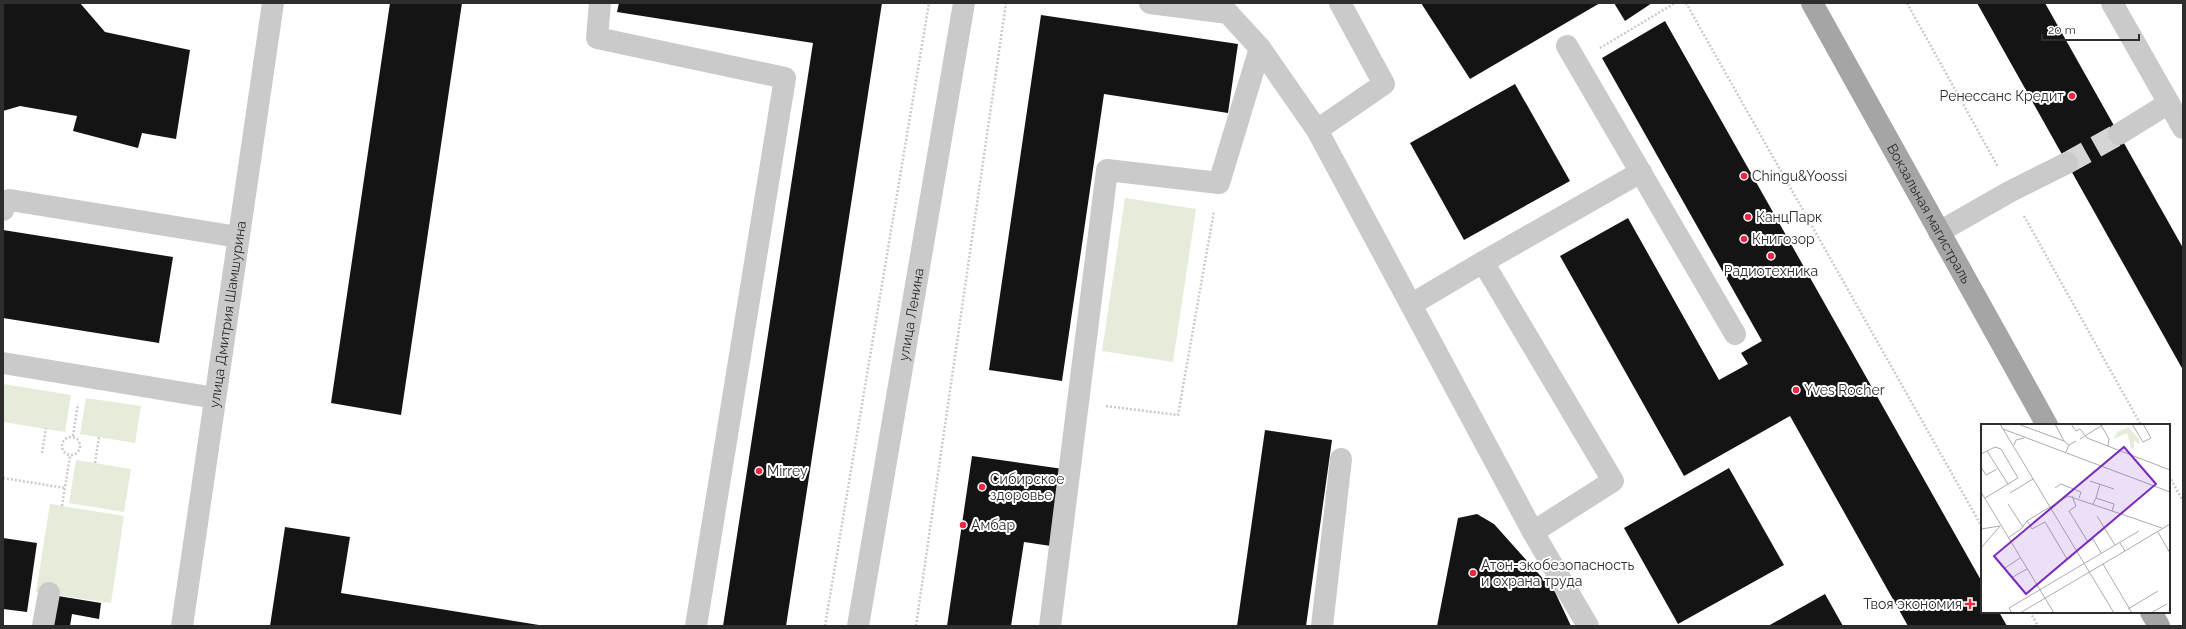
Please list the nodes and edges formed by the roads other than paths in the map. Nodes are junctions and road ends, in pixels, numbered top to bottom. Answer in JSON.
{"nodes":[{"id":1,"x":273,"y":3,"type":"edge"},
{"id":2,"x":600,"y":3,"type":"edge"},
{"id":3,"x":964,"y":3,"type":"edge"},
{"id":4,"x":1150,"y":3,"type":"edge"},
{"id":5,"x":1340,"y":3,"type":"edge"},
{"id":6,"x":1812,"y":3,"type":"edge"},
{"id":7,"x":2112,"y":3,"type":"edge"},
{"id":8,"x":1260,"y":48,"type":"junction"},
{"id":9,"x":1572,"y":54,"type":"road end"},
{"id":10,"x":2169,"y":103,"type":"junction"},
{"id":11,"x":2183,"y":128,"type":"edge"},
{"id":12,"x":1317,"y":130,"type":"junction"},
{"id":13,"x":2119,"y":134,"type":"tunnel mouth"},
{"id":14,"x":2067,"y":163,"type":"tunnel mouth"},
{"id":15,"x":1641,"y":172,"type":"junction"},
{"id":16,"x":3,"y":210,"type":"edge"},
{"id":17,"x":1939,"y":232,"type":"junction"},
{"id":18,"x":238,"y":237,"type":"junction"},
{"id":19,"x":1483,"y":262,"type":"junction"},
{"id":20,"x":1412,"y":304,"type":"junction"},
{"id":21,"x":1735,"y":334,"type":"dead end"},
{"id":22,"x":3,"y":364,"type":"edge"},
{"id":23,"x":215,"y":398,"type":"junction"},
{"id":24,"x":2046,"y":424,"type":"edge"},
{"id":25,"x":1341,"y":459,"type":"dead end"},
{"id":26,"x":1533,"y":532,"type":"junction"},
{"id":27,"x":48,"y":593,"type":"dead end"},
{"id":28,"x":2152,"y":613,"type":"edge"},
{"id":29,"x":43,"y":626,"type":"edge"},
{"id":30,"x":182,"y":626,"type":"edge"},
{"id":31,"x":696,"y":626,"type":"edge"},
{"id":32,"x":858,"y":626,"type":"edge"},
{"id":33,"x":1050,"y":626,"type":"edge"},
{"id":34,"x":1322,"y":626,"type":"edge"},
{"id":35,"x":1588,"y":626,"type":"edge"},
{"id":36,"x":2159,"y":626,"type":"edge"}],
"edges":[{"from":1,"to":18,"type":"street","name":"улица Дмитрия Шамшурина"},
{"from":2,"to":31,"type":"street"},
{"from":3,"to":32,"type":"street","name":"улица Ленина"},
{"from":4,"to":8,"type":"street"},
{"from":5,"to":12,"type":"street"},
{"from":6,"to":17,"type":"main road","name":"Вокзальная магистраль"},
{"from":7,"to":10,"type":"street"},
{"from":8,"to":12,"type":"street"},
{"from":8,"to":33,"type":"street"},
{"from":9,"to":15,"type":"street"},
{"from":10,"to":11,"type":"street"},
{"from":10,"to":13,"type":"street"},
{"from":12,"to":20,"type":"street"},
{"from":14,"to":17,"type":"street"},
{"from":15,"to":19,"type":"street"},
{"from":15,"to":21,"type":"street"},
{"from":16,"to":18,"type":"street"},
{"from":17,"to":24,"type":"main road","name":"Вокзальная магистраль"},
{"from":18,"to":23,"type":"street","name":"улица Дмитрия Шамшурина"},
{"from":19,"to":20,"type":"street"},
{"from":19,"to":26,"type":"street"},
{"from":20,"to":26,"type":"street"},
{"from":22,"to":23,"type":"street"},
{"from":23,"to":30,"type":"street","name":"улица Дмитрия Шамшурина"},
{"from":25,"to":34,"type":"street"},
{"from":26,"to":35,"type":"street"},
{"from":27,"to":29,"type":"street"},
{"from":28,"to":36,"type":"main road"}]}
